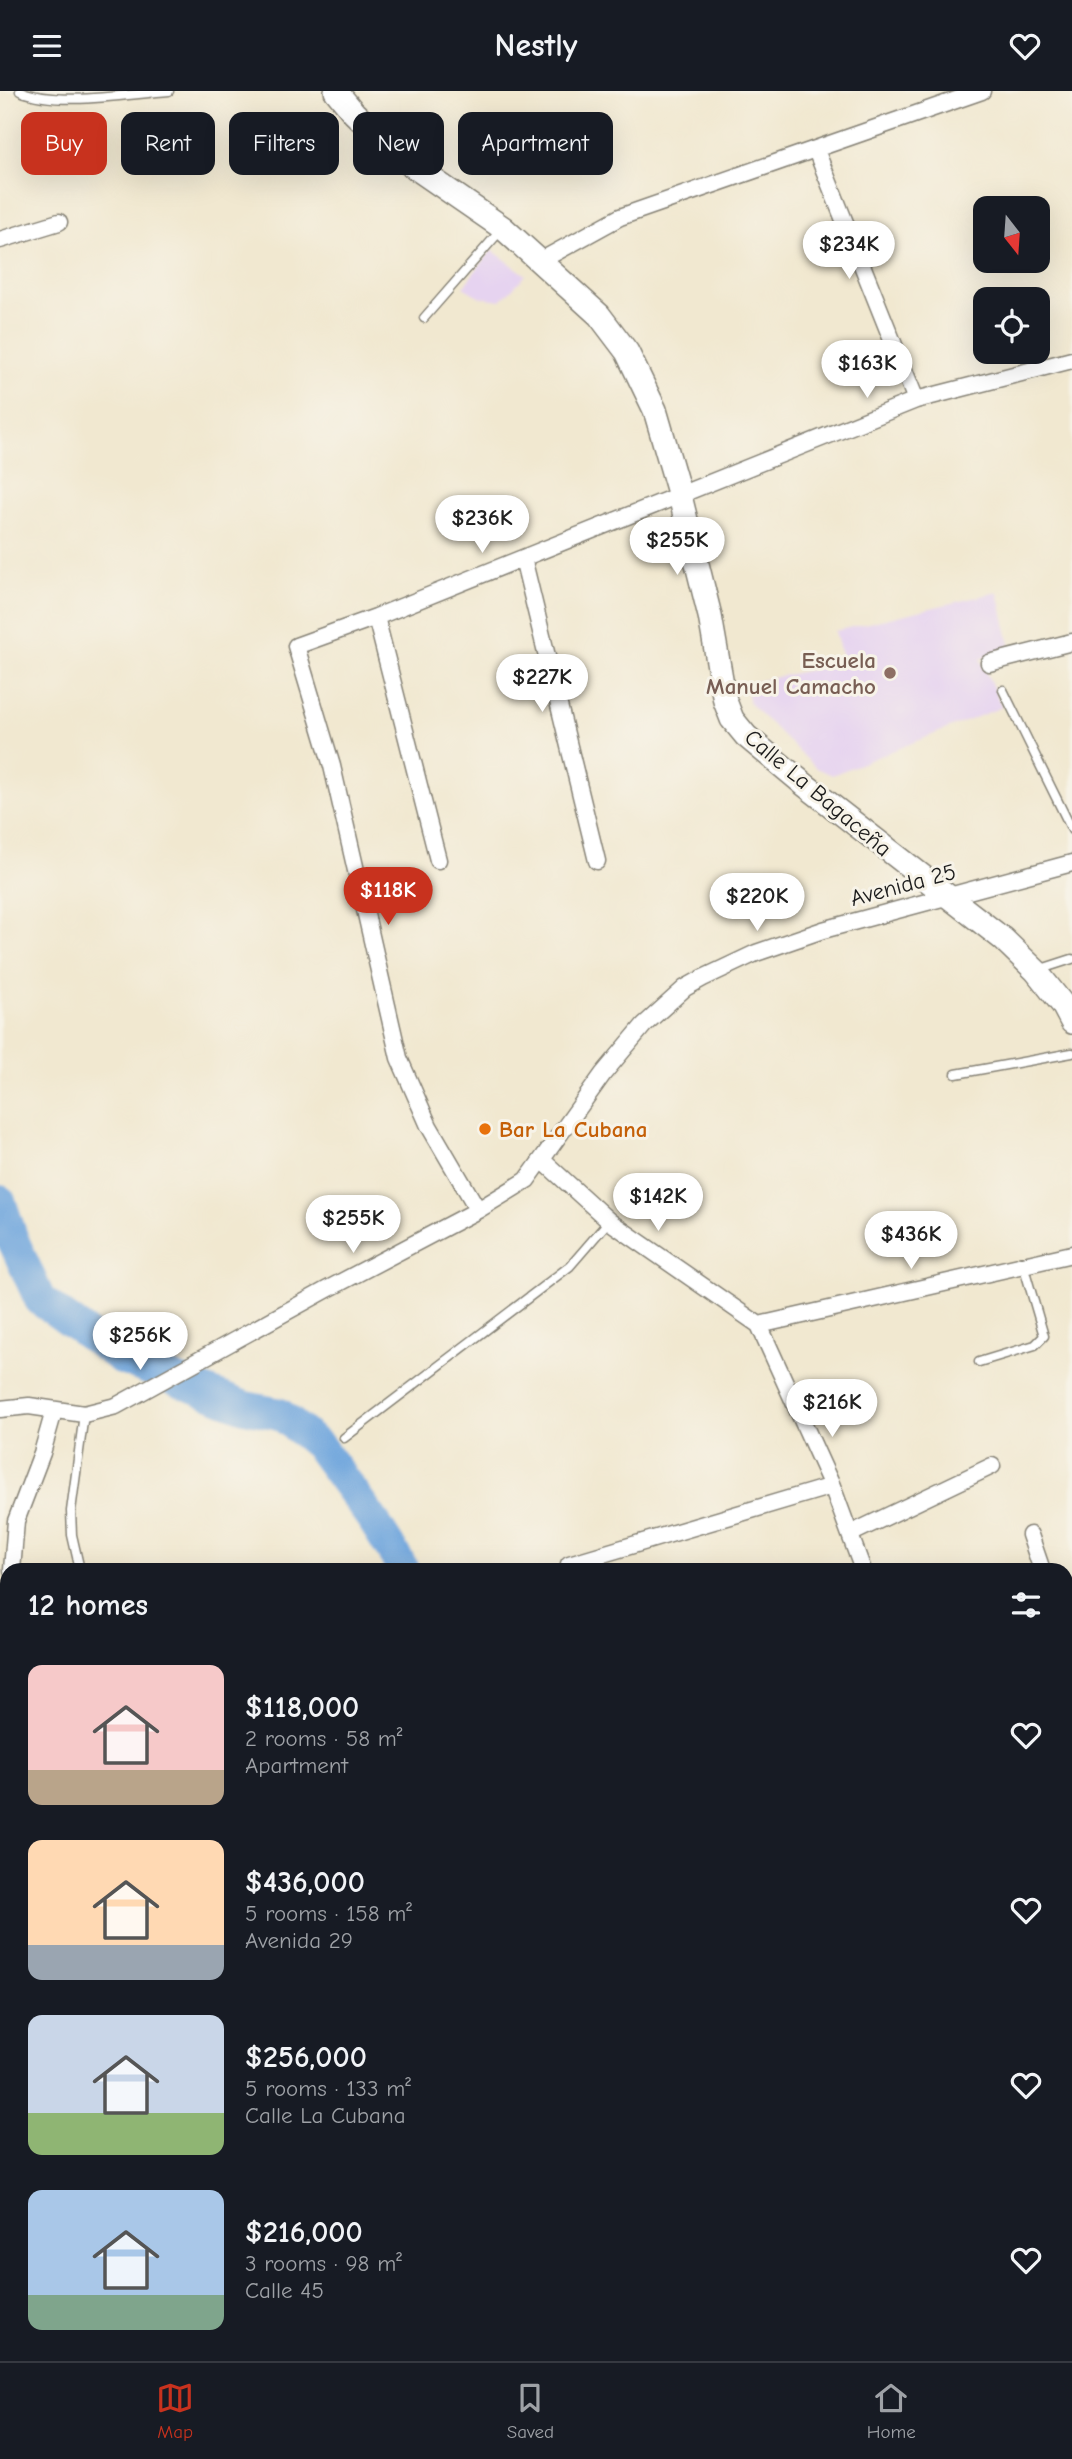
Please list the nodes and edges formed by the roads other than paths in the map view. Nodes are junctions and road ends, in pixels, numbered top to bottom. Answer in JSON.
{"nodes":[{"id":1,"x":20,"y":91,"type":"edge"},
{"id":2,"x":169,"y":91,"type":"edge"},
{"id":3,"x":337,"y":91,"type":"edge"},
{"id":4,"x":982,"y":91,"type":"edge"},
{"id":5,"x":816,"y":149,"type":"junction"},
{"id":6,"x":59,"y":222,"type":"dead end"},
{"id":7,"x":503,"y":228,"type":"junction"},
{"id":8,"x":0,"y":240,"type":"edge"},
{"id":9,"x":540,"y":261,"type":"junction"},
{"id":10,"x":424,"y":318,"type":"dead end"},
{"id":11,"x":1072,"y":360,"type":"edge"},
{"id":12,"x":916,"y":400,"type":"junction"},
{"id":13,"x":680,"y":496,"type":"junction"},
{"id":14,"x":523,"y":558,"type":"junction"},
{"id":15,"x":376,"y":617,"type":"junction"},
{"id":16,"x":1072,"y":642,"type":"edge"},
{"id":17,"x":989,"y":663,"type":"dead end"},
{"id":18,"x":1003,"y":690,"type":"dead end"},
{"id":19,"x":1072,"y":830,"type":"edge"},
{"id":20,"x":438,"y":860,"type":"dead end"},
{"id":21,"x":597,"y":861,"type":"dead end"},
{"id":22,"x":1072,"y":863,"type":"edge"},
{"id":23,"x":947,"y":897,"type":"junction"},
{"id":24,"x":1072,"y":960,"type":"edge"},
{"id":25,"x":1036,"y":971,"type":"junction"},
{"id":26,"x":1069,"y":1010,"type":"edge"},
{"id":27,"x":1072,"y":1053,"type":"edge"},
{"id":28,"x":956,"y":1073,"type":"dead end"},
{"id":29,"x":542,"y":1160,"type":"junction"},
{"id":30,"x":478,"y":1210,"type":"junction"},
{"id":31,"x":609,"y":1221,"type":"junction"},
{"id":32,"x":1072,"y":1254,"type":"edge"},
{"id":33,"x":1023,"y":1264,"type":"junction"},
{"id":34,"x":759,"y":1325,"type":"junction"},
{"id":35,"x":979,"y":1362,"type":"dead end"},
{"id":36,"x":0,"y":1409,"type":"edge"},
{"id":37,"x":54,"y":1411,"type":"junction"},
{"id":38,"x":85,"y":1414,"type":"junction"},
{"id":39,"x":344,"y":1438,"type":"dead end"},
{"id":40,"x":992,"y":1466,"type":"dead end"},
{"id":41,"x":832,"y":1486,"type":"junction"},
{"id":42,"x":850,"y":1534,"type":"junction"},
{"id":43,"x":1030,"y":1535,"type":"dead end"},
{"id":44,"x":13,"y":1563,"type":"edge"},
{"id":45,"x":78,"y":1563,"type":"edge"},
{"id":46,"x":572,"y":1563,"type":"edge"},
{"id":47,"x":861,"y":1563,"type":"edge"},
{"id":48,"x":1040,"y":1563,"type":"edge"}],
"edges":[{"from":1,"to":2,"type":"lane"},
{"from":3,"to":7,"type":"street","name":"Calle La Bagaceña"},
{"from":4,"to":5,"type":"street"},
{"from":5,"to":9,"type":"street"},
{"from":5,"to":12,"type":"street"},
{"from":6,"to":8,"type":"street"},
{"from":7,"to":9,"type":"street","name":"Calle La Bagaceña"},
{"from":7,"to":10,"type":"lane"},
{"from":9,"to":13,"type":"street","name":"Calle La Bagaceña"},
{"from":11,"to":12,"type":"street"},
{"from":12,"to":13,"type":"street"},
{"from":13,"to":14,"type":"street"},
{"from":13,"to":23,"type":"street","name":"Calle La Bagaceña"},
{"from":14,"to":15,"type":"street"},
{"from":14,"to":21,"type":"street"},
{"from":15,"to":20,"type":"street"},
{"from":15,"to":30,"type":"street"},
{"from":16,"to":17,"type":"street"},
{"from":18,"to":19,"type":"lane"},
{"from":22,"to":23,"type":"street","name":"Avenida 25"},
{"from":23,"to":25,"type":"street","name":"Calle La Bagaceña"},
{"from":23,"to":29,"type":"street","name":"Avenida 25"},
{"from":24,"to":25,"type":"lane"},
{"from":25,"to":26,"type":"street","name":"Calle La Bagaceña"},
{"from":27,"to":28,"type":"lane"},
{"from":29,"to":30,"type":"street","name":"Avenida 25"},
{"from":29,"to":31,"type":"street"},
{"from":30,"to":38,"type":"street","name":"Avenida 25"},
{"from":31,"to":34,"type":"street"},
{"from":31,"to":39,"type":"lane"},
{"from":32,"to":33,"type":"street"},
{"from":33,"to":34,"type":"street"},
{"from":33,"to":35,"type":"lane"},
{"from":34,"to":41,"type":"street"},
{"from":36,"to":37,"type":"street","name":"Avenida 25"},
{"from":37,"to":38,"type":"street","name":"Avenida 25"},
{"from":37,"to":44,"type":"street"},
{"from":38,"to":45,"type":"lane"},
{"from":40,"to":42,"type":"street"},
{"from":41,"to":42,"type":"street"},
{"from":41,"to":46,"type":"street"},
{"from":42,"to":47,"type":"street"},
{"from":43,"to":48,"type":"street"}]}
